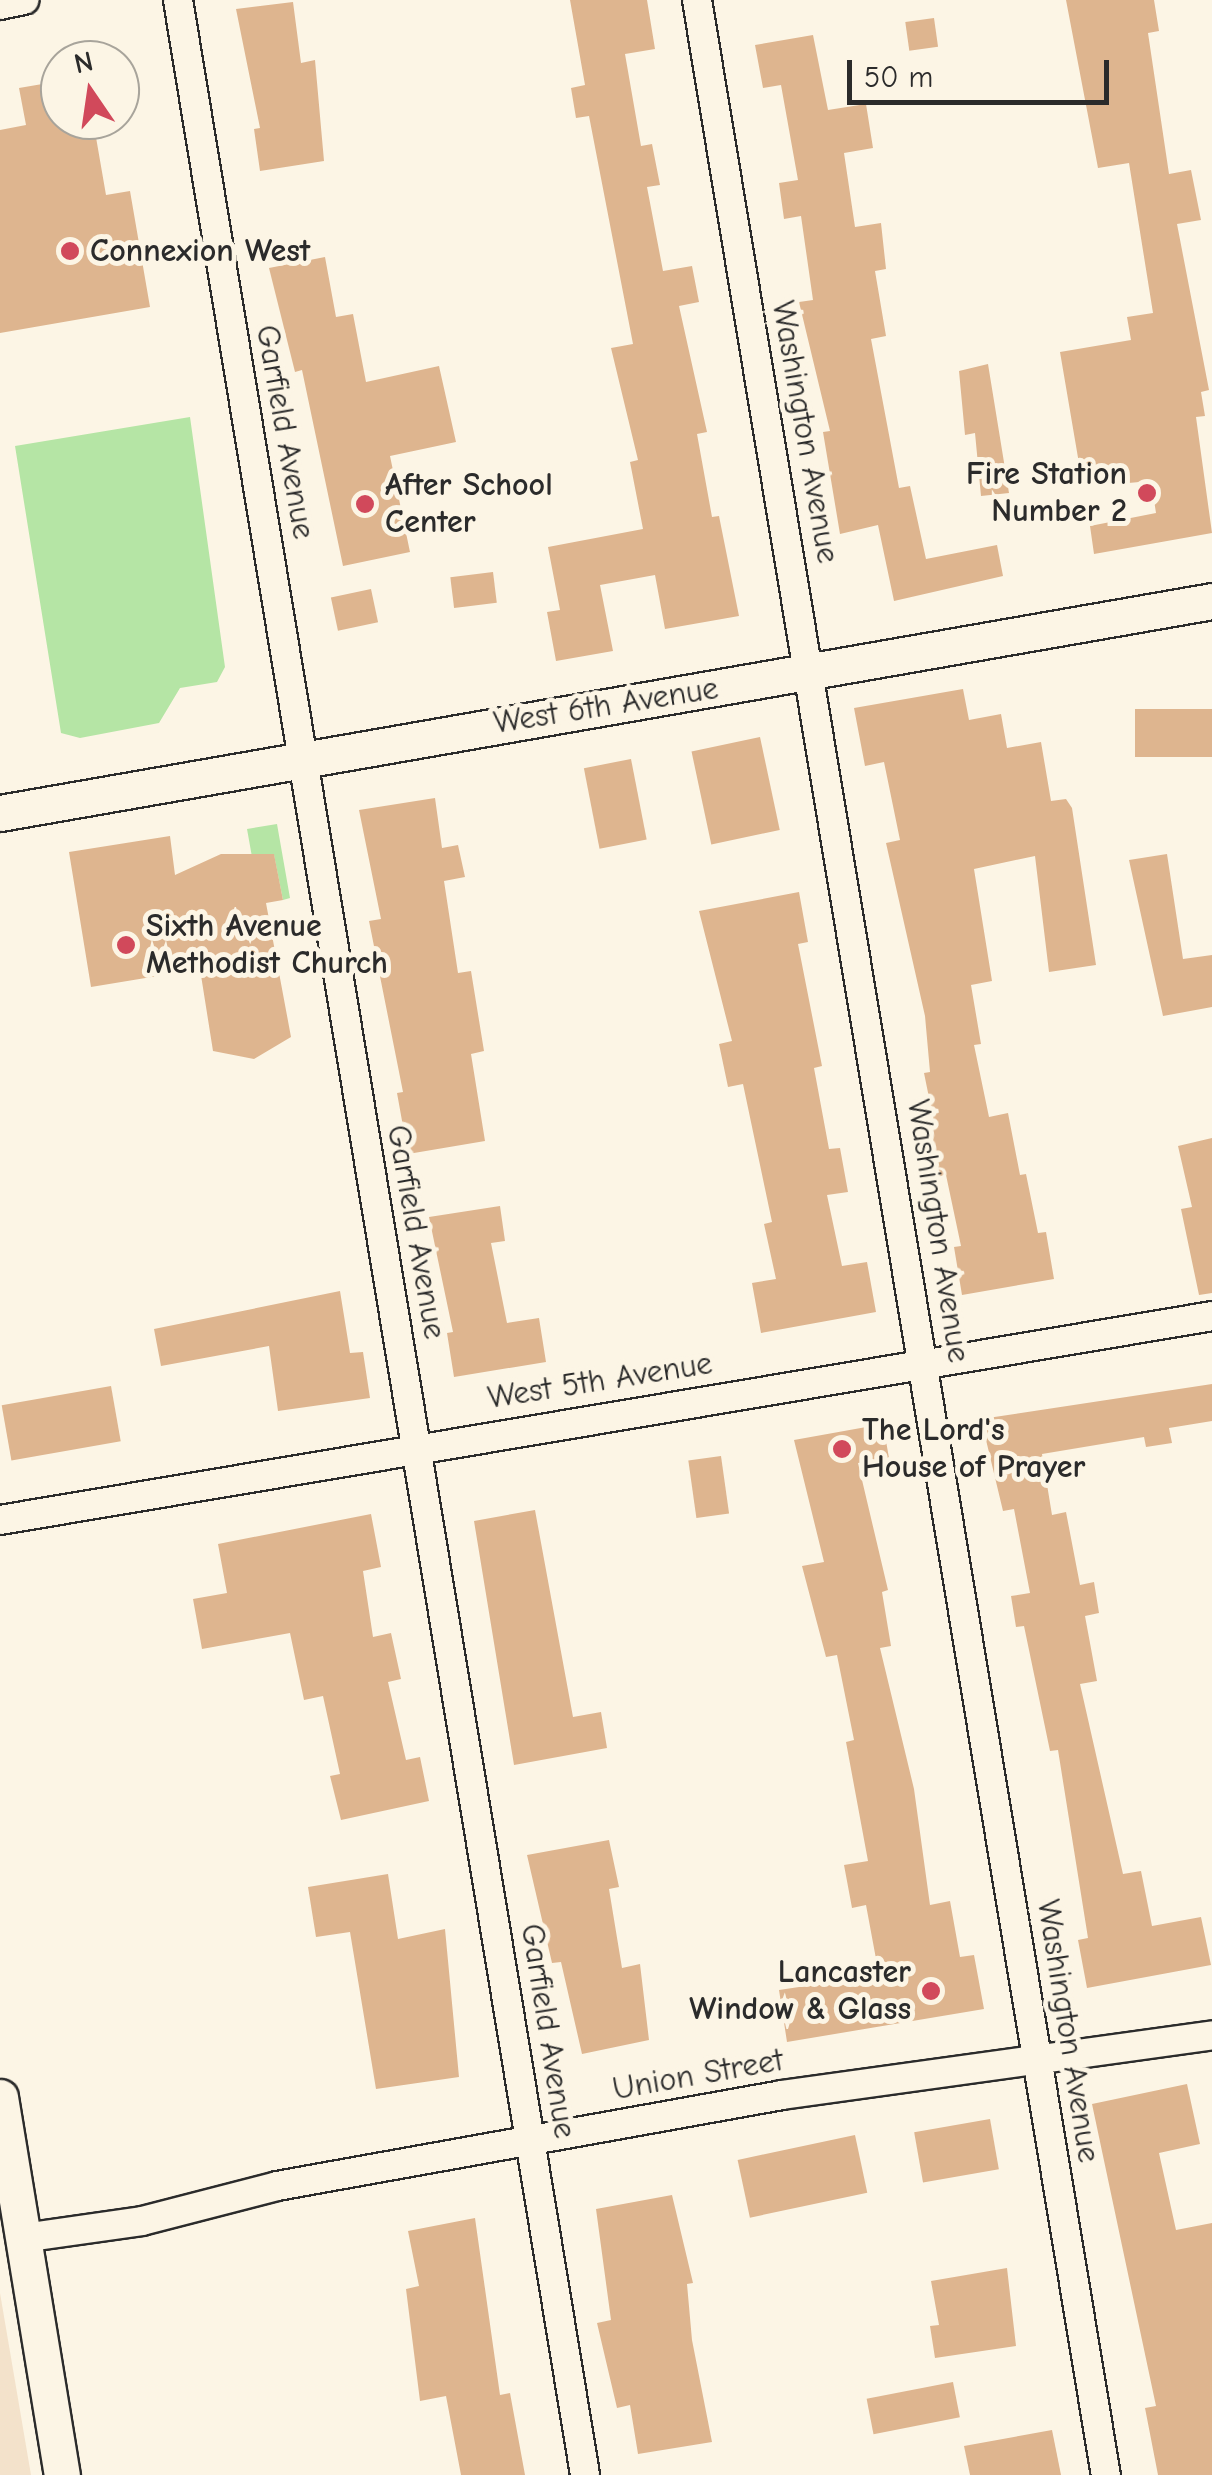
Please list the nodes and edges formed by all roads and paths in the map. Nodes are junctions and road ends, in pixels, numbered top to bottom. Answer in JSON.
{"nodes":[{"id":1,"x":24,"y":0,"type":"edge"},
{"id":2,"x":178,"y":0,"type":"edge"},
{"id":3,"x":697,"y":0,"type":"edge"},
{"id":4,"x":0,"y":5,"type":"edge"},
{"id":5,"x":1212,"y":600,"type":"edge"},
{"id":6,"x":809,"y":672,"type":"junction"},
{"id":7,"x":301,"y":759,"type":"junction"},
{"id":8,"x":0,"y":813,"type":"edge"},
{"id":9,"x":1212,"y":1316,"type":"edge"},
{"id":10,"x":925,"y":1367,"type":"junction"},
{"id":11,"x":415,"y":1446,"type":"junction"},
{"id":12,"x":0,"y":1520,"type":"edge"},
{"id":13,"x":1212,"y":2035,"type":"edge"},
{"id":14,"x":1039,"y":2064,"type":"junction"},
{"id":15,"x":0,"y":2097,"type":"edge"},
{"id":16,"x":530,"y":2141,"type":"junction"},
{"id":17,"x":23,"y":2238,"type":"junction"},
{"id":18,"x":62,"y":2475,"type":"edge"},
{"id":19,"x":586,"y":2475,"type":"edge"},
{"id":20,"x":1106,"y":2475,"type":"edge"}],
"edges":[{"from":1,"to":4,"type":"street"},
{"from":2,"to":7,"type":"street","name":"Garfield Avenue"},
{"from":3,"to":6,"type":"street","name":"Washington Avenue"},
{"from":5,"to":6,"type":"street","name":"West 6th Avenue"},
{"from":6,"to":7,"type":"street","name":"West 6th Avenue"},
{"from":6,"to":10,"type":"street","name":"Washington Avenue"},
{"from":7,"to":8,"type":"street","name":"West 6th Avenue"},
{"from":7,"to":11,"type":"street","name":"Garfield Avenue"},
{"from":9,"to":10,"type":"street","name":"West 5th Avenue"},
{"from":10,"to":11,"type":"street","name":"West 5th Avenue"},
{"from":10,"to":14,"type":"street","name":"Washington Avenue"},
{"from":11,"to":12,"type":"street","name":"West 5th Avenue"},
{"from":11,"to":16,"type":"street","name":"Garfield Avenue"},
{"from":13,"to":14,"type":"street","name":"Union Street"},
{"from":14,"to":16,"type":"street","name":"Union Street"},
{"from":14,"to":20,"type":"street","name":"Washington Avenue"},
{"from":15,"to":17,"type":"street"},
{"from":16,"to":17,"type":"street","name":"Union Street"},
{"from":16,"to":19,"type":"street","name":"Garfield Avenue"},
{"from":17,"to":18,"type":"street"}]}
